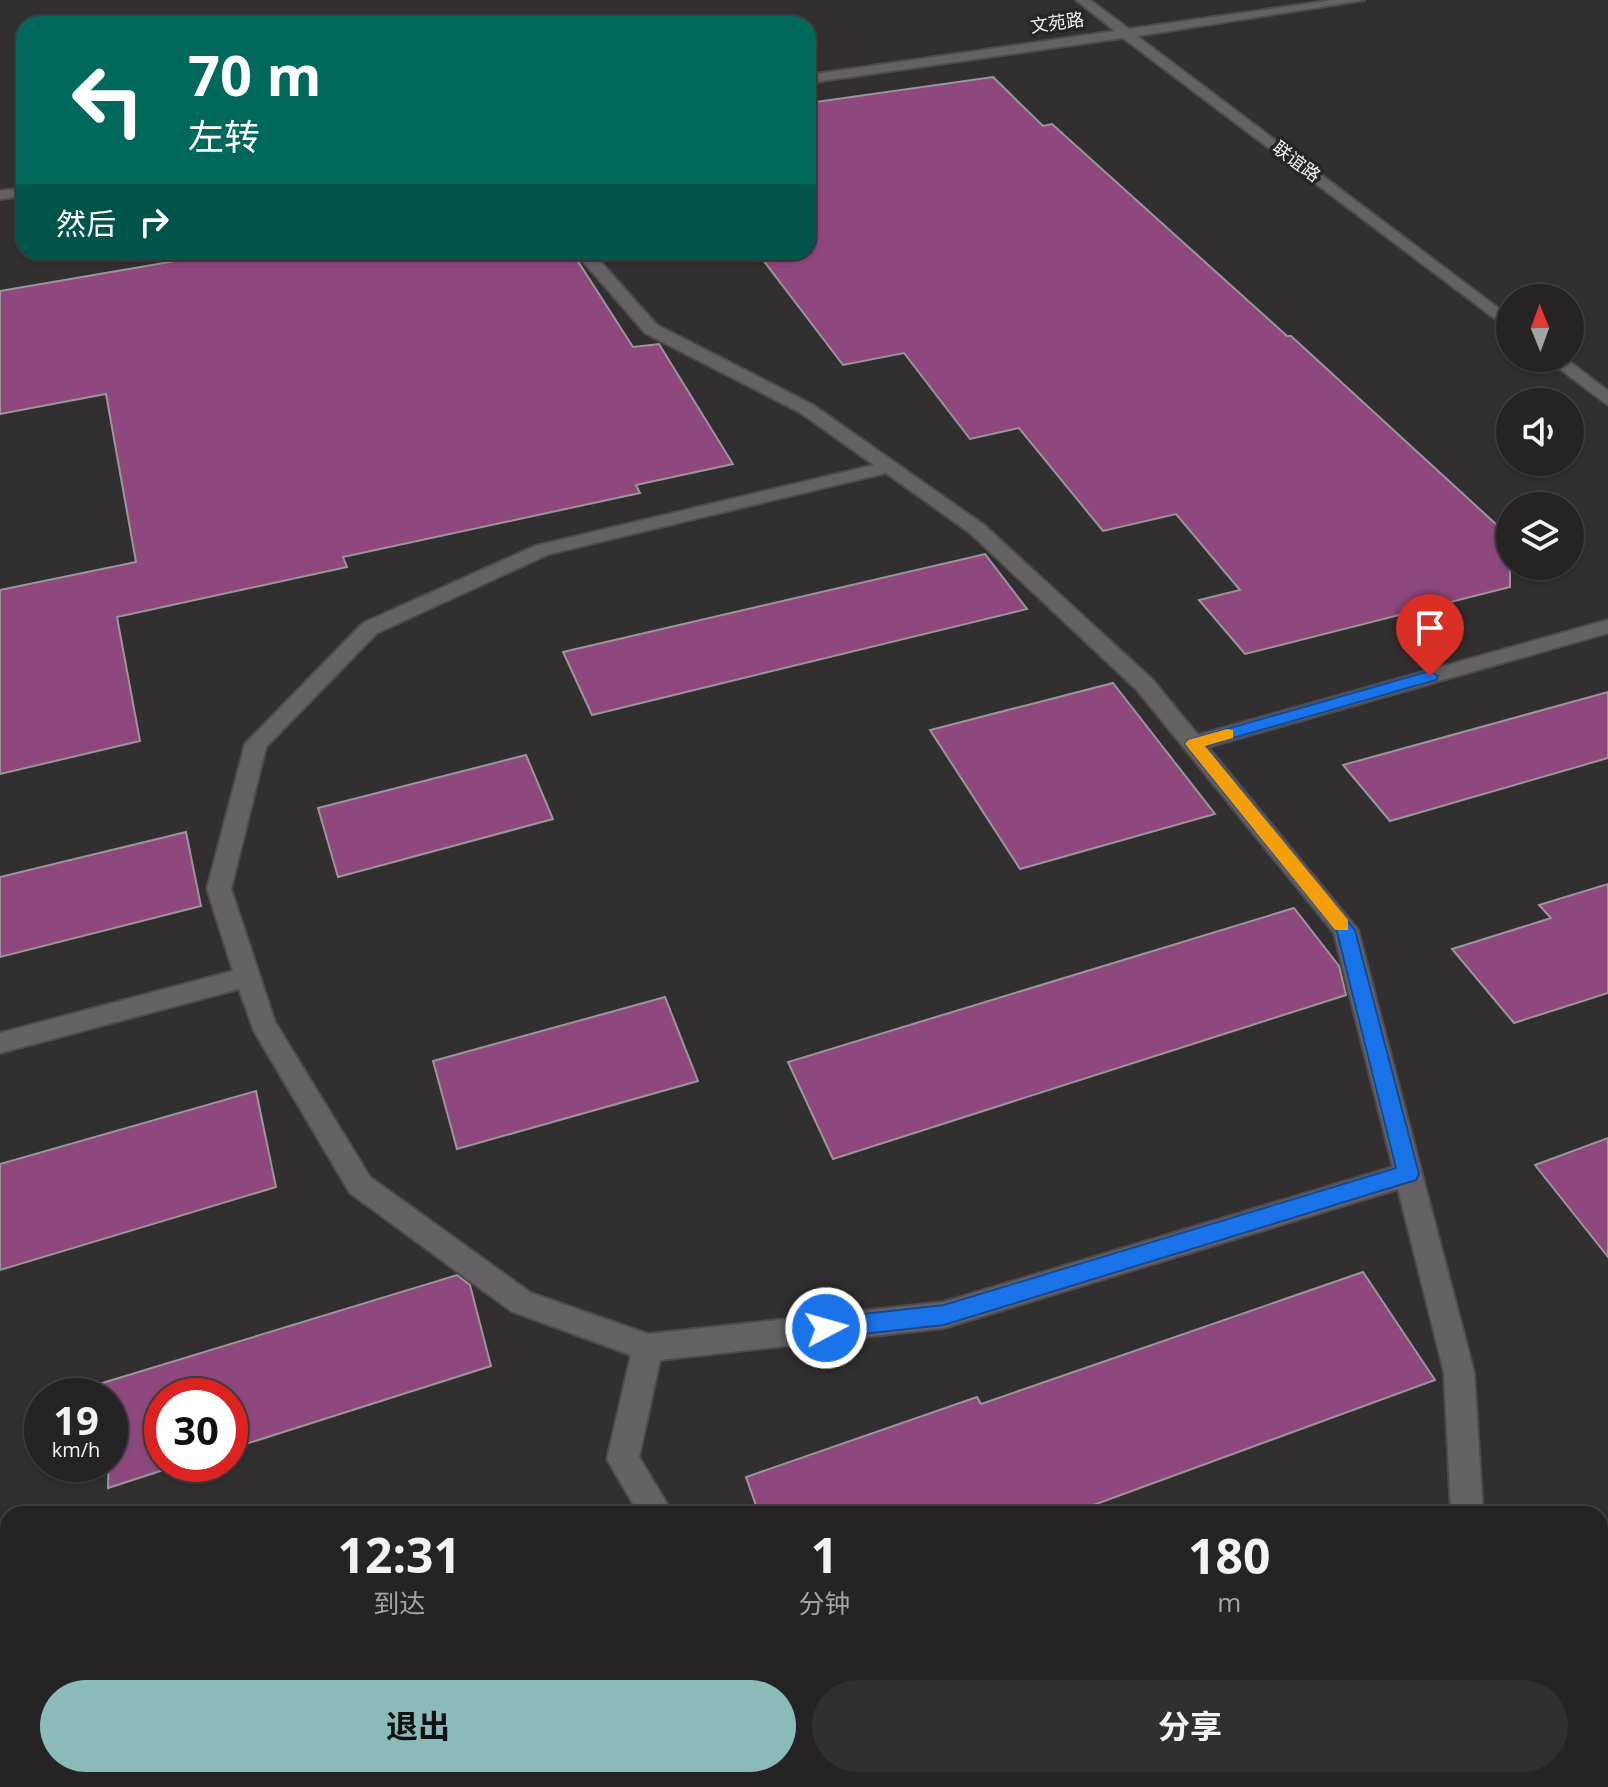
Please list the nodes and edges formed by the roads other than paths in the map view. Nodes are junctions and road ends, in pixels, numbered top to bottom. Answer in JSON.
{"nodes":[{"id":1,"x":1082,"y":0,"type":"edge"},
{"id":2,"x":1359,"y":0,"type":"edge"},
{"id":3,"x":1128,"y":32,"type":"junction"},
{"id":4,"x":816,"y":78,"type":"edge"},
{"id":5,"x":590,"y":260,"type":"edge"},
{"id":6,"x":1496,"y":314,"type":"edge"},
{"id":7,"x":1572,"y":372,"type":"edge"},
{"id":8,"x":1608,"y":400,"type":"edge"},
{"id":9,"x":890,"y":467,"type":"junction"},
{"id":10,"x":1608,"y":626,"type":"edge"},
{"id":11,"x":1194,"y":744,"type":"junction"},
{"id":12,"x":248,"y":977,"type":"junction"},
{"id":13,"x":0,"y":1043,"type":"edge"},
{"id":14,"x":1408,"y":1174,"type":"junction"},
{"id":15,"x":648,"y":1348,"type":"junction"},
{"id":16,"x":652,"y":1506,"type":"edge"},
{"id":17,"x":1467,"y":1506,"type":"edge"}],
"edges":[{"from":1,"to":3,"type":"street","name":"联谊路"},
{"from":2,"to":3,"type":"street","name":"文苑路"},
{"from":3,"to":4,"type":"street","name":"文苑路"},
{"from":3,"to":6,"type":"street","name":"联谊路"},
{"from":5,"to":9,"type":"street"},
{"from":7,"to":8,"type":"street"},
{"from":9,"to":11,"type":"street"},
{"from":9,"to":12,"type":"street"},
{"from":10,"to":11,"type":"street"},
{"from":11,"to":14,"type":"street"},
{"from":12,"to":13,"type":"street"},
{"from":12,"to":15,"type":"street"},
{"from":14,"to":15,"type":"street"},
{"from":14,"to":17,"type":"street"},
{"from":15,"to":16,"type":"street"}]}
